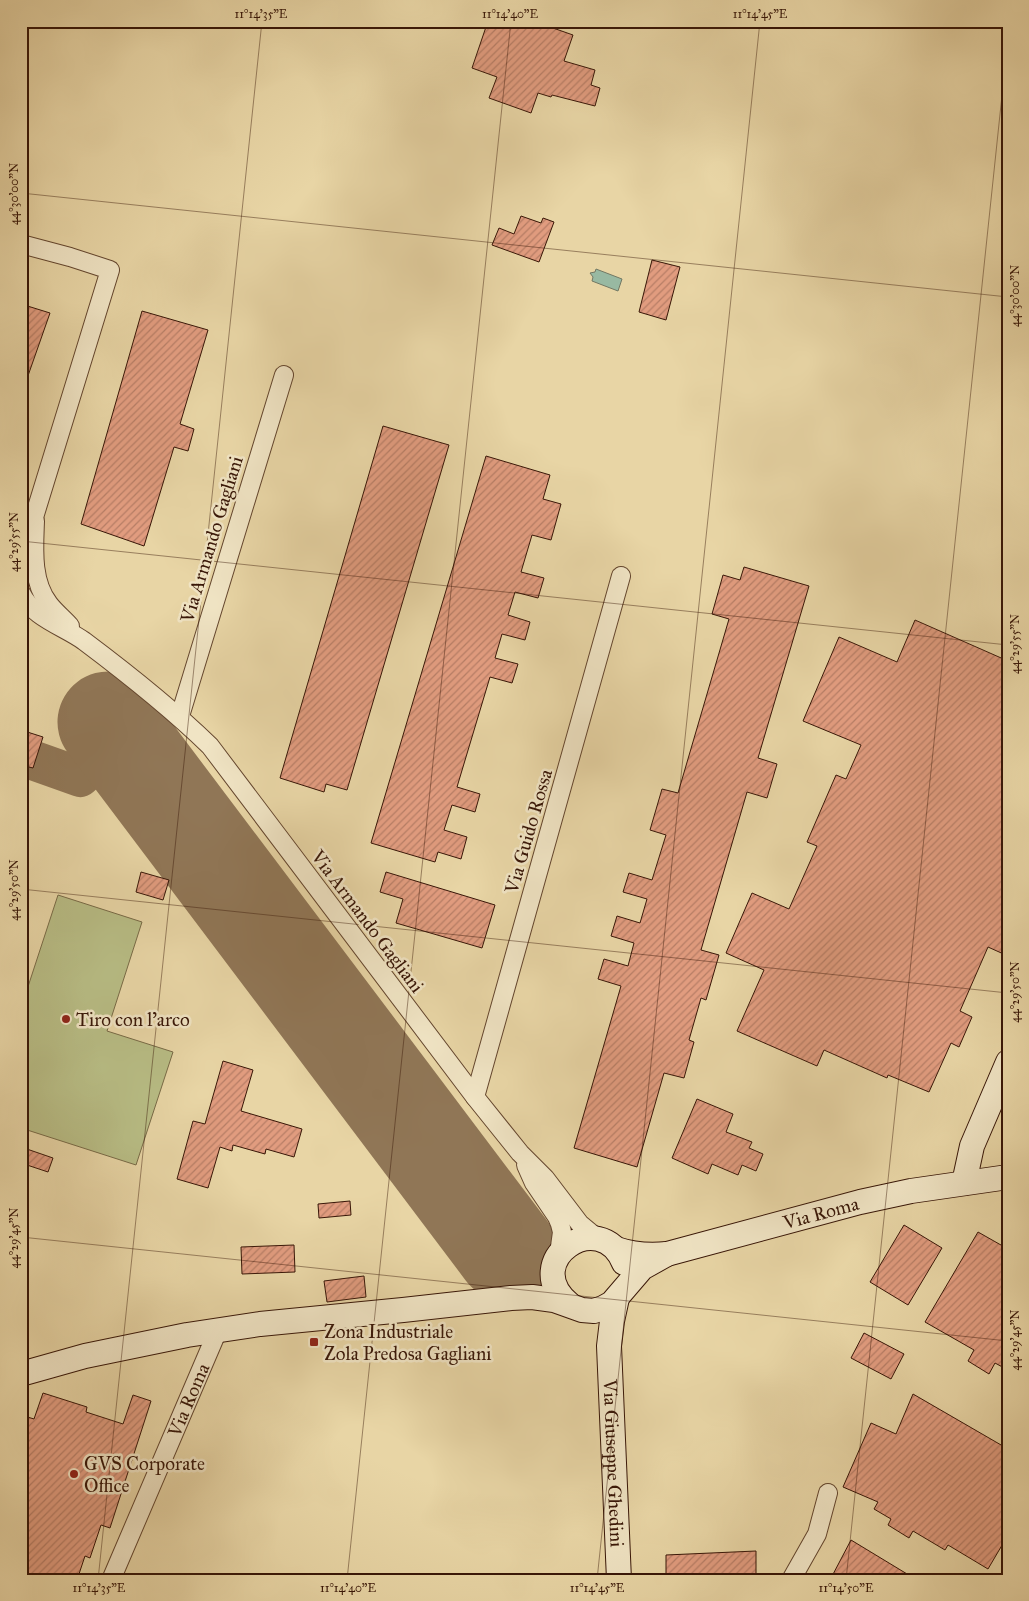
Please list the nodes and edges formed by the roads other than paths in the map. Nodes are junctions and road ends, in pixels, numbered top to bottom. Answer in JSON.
{"nodes":[{"id":1,"x":21,"y":244,"type":"edge"},
{"id":2,"x":284,"y":375,"type":"dead end"},
{"id":3,"x":35,"y":514,"type":"junction"},
{"id":4,"x":21,"y":545,"type":"edge"},
{"id":5,"x":621,"y":576,"type":"dead end"},
{"id":6,"x":21,"y":593,"type":"edge"},
{"id":7,"x":82,"y":640,"type":"junction"},
{"id":8,"x":180,"y":716,"type":"junction"},
{"id":9,"x":1008,"y":1062,"type":"edge"},
{"id":10,"x":475,"y":1097,"type":"junction"},
{"id":11,"x":520,"y":1153,"type":"junction"},
{"id":12,"x":1008,"y":1177,"type":"edge"},
{"id":13,"x":970,"y":1182,"type":"junction"},
{"id":14,"x":607,"y":1244,"type":"junction"},
{"id":15,"x":668,"y":1254,"type":"junction"},
{"id":16,"x":556,"y":1265,"type":"junction"},
{"id":17,"x":620,"y":1294,"type":"junction"},
{"id":18,"x":511,"y":1298,"type":"junction"},
{"id":19,"x":572,"y":1306,"type":"junction"},
{"id":20,"x":218,"y":1330,"type":"junction"},
{"id":21,"x":609,"y":1346,"type":"junction"},
{"id":22,"x":21,"y":1374,"type":"edge"},
{"id":23,"x":828,"y":1493,"type":"dead end"},
{"id":24,"x":111,"y":1580,"type":"edge"},
{"id":25,"x":619,"y":1580,"type":"edge"},
{"id":26,"x":792,"y":1580,"type":"edge"}],
"edges":[{"from":1,"to":3,"type":"street","name":"Via Armando Gagliani"},
{"from":2,"to":8,"type":"street","name":"Via Armando Gagliani"},
{"from":3,"to":4,"type":"street","name":"Via Armando Gagliani"},
{"from":3,"to":7,"type":"street","name":"Via Armando Gagliani"},
{"from":5,"to":10,"type":"street","name":"Via Guido Rossa"},
{"from":6,"to":7,"type":"street","name":"Via Armando Gagliani"},
{"from":7,"to":8,"type":"street","name":"Via Armando Gagliani"},
{"from":8,"to":10,"type":"street","name":"Via Armando Gagliani"},
{"from":9,"to":13,"type":"street"},
{"from":10,"to":11,"type":"street","name":"Via Armando Gagliani"},
{"from":11,"to":14,"type":"street","name":"Via Armando Gagliani"},
{"from":11,"to":16,"type":"street","name":"Via Armando Gagliani"},
{"from":12,"to":13,"type":"street","name":"Via Roma"},
{"from":13,"to":15,"type":"street","name":"Via Roma"},
{"from":14,"to":15,"type":"street","name":"Via Roma"},
{"from":14,"to":16,"type":"street","name":"Via Roma"},
{"from":14,"to":17,"type":"street"},
{"from":15,"to":17,"type":"street","name":"Via Roma"},
{"from":16,"to":18,"type":"street","name":"Via Roma"},
{"from":16,"to":19,"type":"street"},
{"from":17,"to":19,"type":"street","name":"Via Roma"},
{"from":17,"to":21,"type":"street","name":"Via Giuseppe Ghedini"},
{"from":18,"to":19,"type":"street","name":"Via Roma"},
{"from":18,"to":20,"type":"street","name":"Via Roma"},
{"from":19,"to":21,"type":"street","name":"Via Giuseppe Ghedini"},
{"from":20,"to":22,"type":"street","name":"Via Roma"},
{"from":20,"to":24,"type":"street","name":"Via Roma"},
{"from":21,"to":25,"type":"street","name":"Via Giuseppe Ghedini"},
{"from":23,"to":26,"type":"street"}]}
